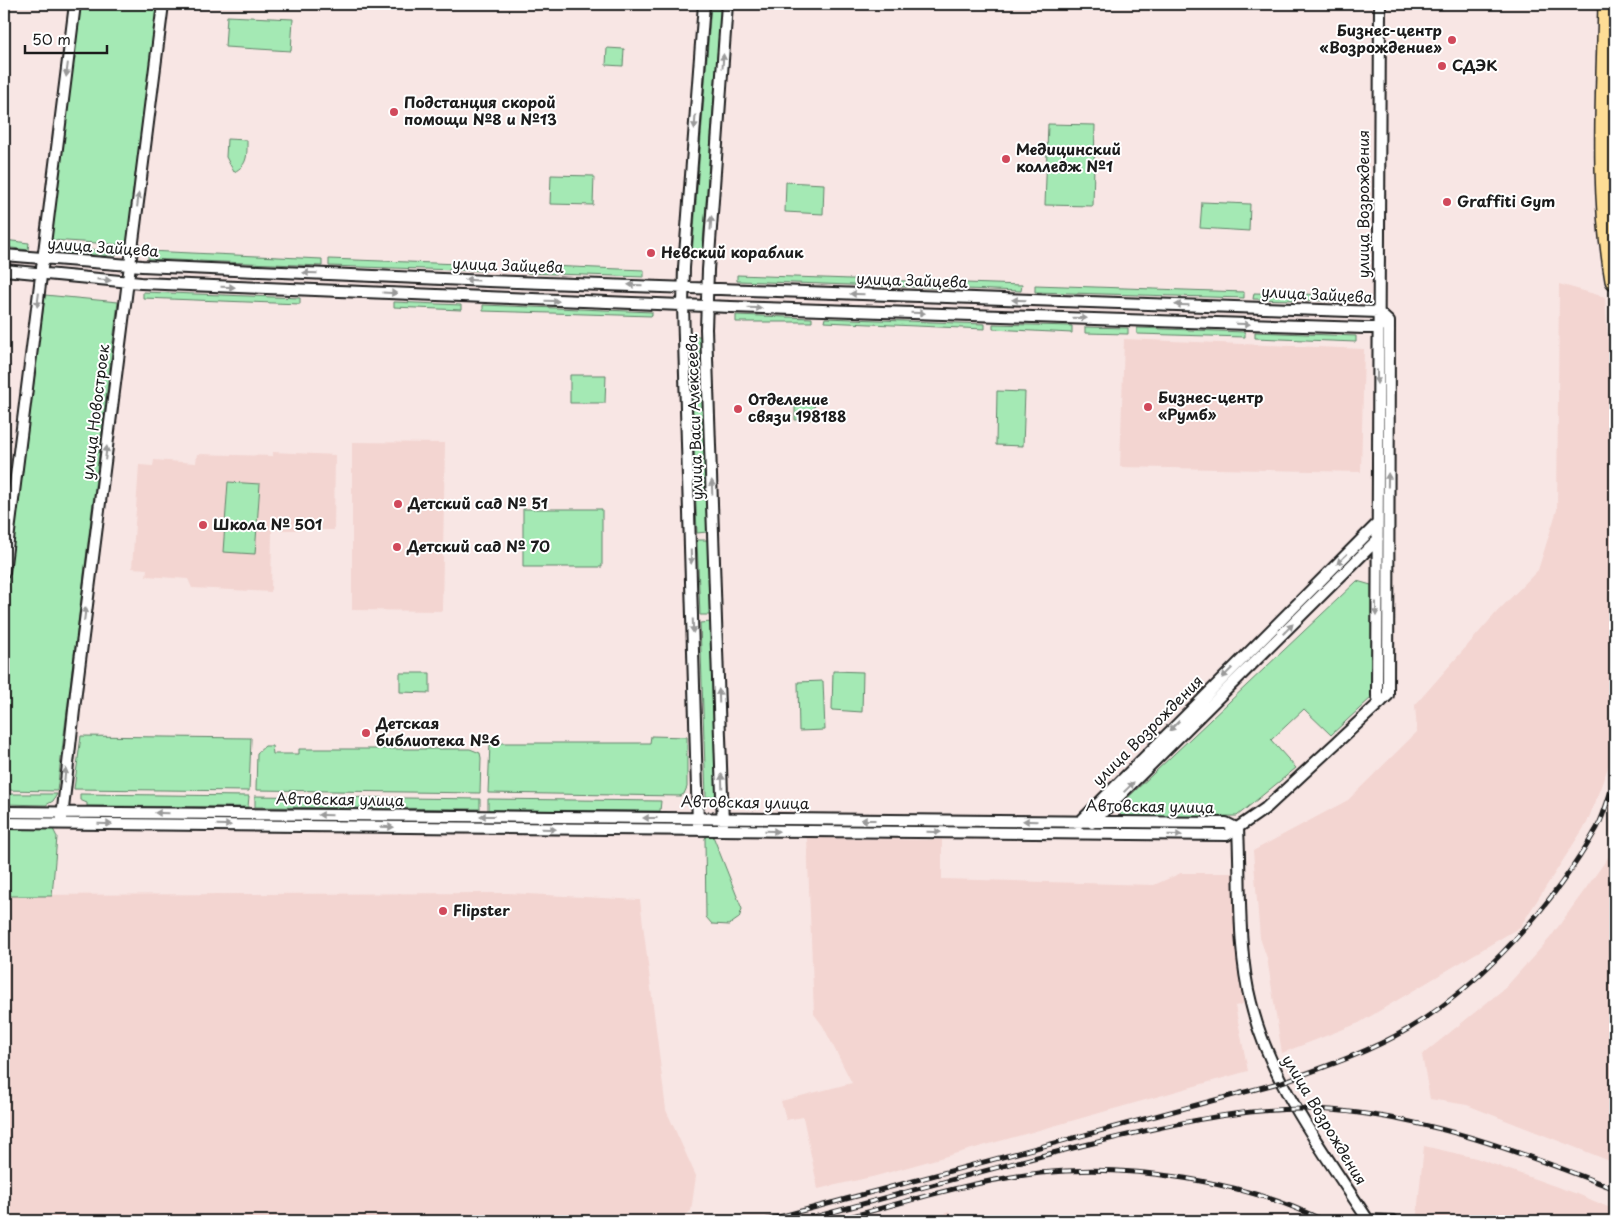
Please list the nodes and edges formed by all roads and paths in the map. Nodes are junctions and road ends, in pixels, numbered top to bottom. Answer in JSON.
{"nodes":[{"id":1,"x":75,"y":4,"type":"edge"},
{"id":2,"x":163,"y":4,"type":"edge"},
{"id":3,"x":704,"y":4,"type":"edge"},
{"id":4,"x":727,"y":4,"type":"edge"},
{"id":5,"x":1380,"y":4,"type":"edge"},
{"id":6,"x":1608,"y":4,"type":"edge"},
{"id":7,"x":4,"y":254,"type":"edge"},
{"id":8,"x":43,"y":259,"type":"junction"},
{"id":9,"x":129,"y":265,"type":"junction"},
{"id":10,"x":4,"y":270,"type":"edge"},
{"id":11,"x":42,"y":274,"type":"junction"},
{"id":12,"x":1615,"y":280,"type":"edge"},
{"id":13,"x":127,"y":283,"type":"junction"},
{"id":14,"x":683,"y":287,"type":"junction"},
{"id":15,"x":707,"y":288,"type":"junction"},
{"id":16,"x":683,"y":306,"type":"junction"},
{"id":17,"x":707,"y":306,"type":"junction"},
{"id":18,"x":1378,"y":312,"type":"junction"},
{"id":19,"x":1389,"y":322,"type":"junction"},
{"id":20,"x":1377,"y":328,"type":"junction"},
{"id":21,"x":1376,"y":525,"type":"junction"},
{"id":22,"x":1388,"y":529,"type":"junction"},
{"id":23,"x":1376,"y":542,"type":"junction"},
{"id":24,"x":4,"y":572,"type":"edge"},
{"id":25,"x":1381,"y":702,"type":"junction"},
{"id":26,"x":4,"y":812,"type":"edge"},
{"id":27,"x":62,"y":812,"type":"junction"},
{"id":28,"x":698,"y":818,"type":"junction"},
{"id":29,"x":723,"y":818,"type":"junction"},
{"id":30,"x":1079,"y":822,"type":"junction"},
{"id":31,"x":1094,"y":822,"type":"junction"},
{"id":32,"x":4,"y":823,"type":"edge"},
{"id":33,"x":62,"y":824,"type":"junction"},
{"id":34,"x":1238,"y":829,"type":"junction"},
{"id":35,"x":698,"y":830,"type":"junction"},
{"id":36,"x":723,"y":830,"type":"junction"},
{"id":37,"x":1074,"y":834,"type":"junction"},
{"id":38,"x":1367,"y":1221,"type":"edge"},
{"id":39,"x":1393,"y":1221,"type":"edge"}],
"edges":[{"from":1,"to":8,"type":"street","one_way":true},
{"from":9,"to":2,"type":"street","name":"улица Новостроек","one_way":true},
{"from":3,"to":14,"type":"street","name":"улица Васи Алексеева","one_way":true},
{"from":15,"to":4,"type":"street","name":"улица Васи Алексеева","one_way":true},
{"from":5,"to":18,"type":"street","name":"улица Возрождения"},
{"from":6,"to":12,"type":"highway"},
{"from":7,"to":8,"type":"street","name":"улица Зайцева"},
{"from":8,"to":9,"type":"street","name":"улица Зайцева"},
{"from":8,"to":11,"type":"street"},
{"from":9,"to":13,"type":"street","name":"улица Новостроек"},
{"from":14,"to":9,"type":"street","name":"улица Зайцева","one_way":true},
{"from":10,"to":11,"type":"street","name":"улица Зайцева"},
{"from":11,"to":13,"type":"street","name":"улица Зайцева","one_way":true},
{"from":11,"to":24,"type":"street","one_way":true},
{"from":13,"to":16,"type":"street","name":"улица Зайцева","one_way":true},
{"from":27,"to":13,"type":"street","name":"улица Новостроек","one_way":true},
{"from":14,"to":15,"type":"street","name":"улица Зайцева"},
{"from":14,"to":16,"type":"street","name":"улица Васи Алексеева"},
{"from":15,"to":17,"type":"street","name":"улица Васи Алексеева"},
{"from":18,"to":15,"type":"street","name":"улица Зайцева","one_way":true},
{"from":16,"to":17,"type":"street","name":"улица Зайцева"},
{"from":16,"to":28,"type":"street","name":"улица Васи Алексеева","one_way":true},
{"from":17,"to":20,"type":"street","name":"улица Зайцева","one_way":true},
{"from":29,"to":17,"type":"street","name":"улица Васи Алексеева","one_way":true},
{"from":18,"to":19,"type":"street","name":"улица Зайцева"},
{"from":18,"to":20,"type":"street","name":"улица Возрождения"},
{"from":19,"to":20,"type":"street","name":"улица Зайцева"},
{"from":22,"to":19,"type":"street","one_way":true},
{"from":20,"to":21,"type":"street","name":"улица Возрождения","one_way":true},
{"from":21,"to":22,"type":"street"},
{"from":21,"to":23,"type":"street","name":"улица Возрождения"},
{"from":21,"to":30,"type":"street","name":"улица Возрождения","one_way":true},
{"from":22,"to":23,"type":"street","name":"улица Возрождения"},
{"from":22,"to":25,"type":"street"},
{"from":23,"to":25,"type":"street","name":"улица Возрождения","one_way":true},
{"from":31,"to":23,"type":"street","name":"улица Возрождения","one_way":true},
{"from":25,"to":34,"type":"street"},
{"from":26,"to":27,"type":"street","name":"Автовская улица"},
{"from":28,"to":27,"type":"street","name":"Автовская улица","one_way":true},
{"from":27,"to":33,"type":"street","name":"улица Новостроек"},
{"from":28,"to":29,"type":"street","name":"Автовская улица"},
{"from":28,"to":35,"type":"street","name":"улица Васи Алексеева"},
{"from":30,"to":29,"type":"street","name":"Автовская улица","one_way":true},
{"from":29,"to":36,"type":"street","name":"улица Васи Алексеева"},
{"from":30,"to":31,"type":"street","name":"Автовская улица"},
{"from":30,"to":37,"type":"street","name":"улица Возрождения"},
{"from":31,"to":34,"type":"street","name":"Автовская улица"},
{"from":31,"to":37,"type":"street","name":"улица Возрождения"},
{"from":32,"to":33,"type":"street","name":"Автовская улица"},
{"from":33,"to":35,"type":"street","name":"Автовская улица","one_way":true},
{"from":37,"to":34,"type":"street","name":"Автовская улица","one_way":true},
{"from":34,"to":38,"type":"street","name":"улица Возрождения"},
{"from":35,"to":36,"type":"street","name":"Автовская улица"},
{"from":36,"to":37,"type":"street","name":"Автовская улица","one_way":true},
{"from":38,"to":39,"type":"street","name":"улица Возрождения"}]}
